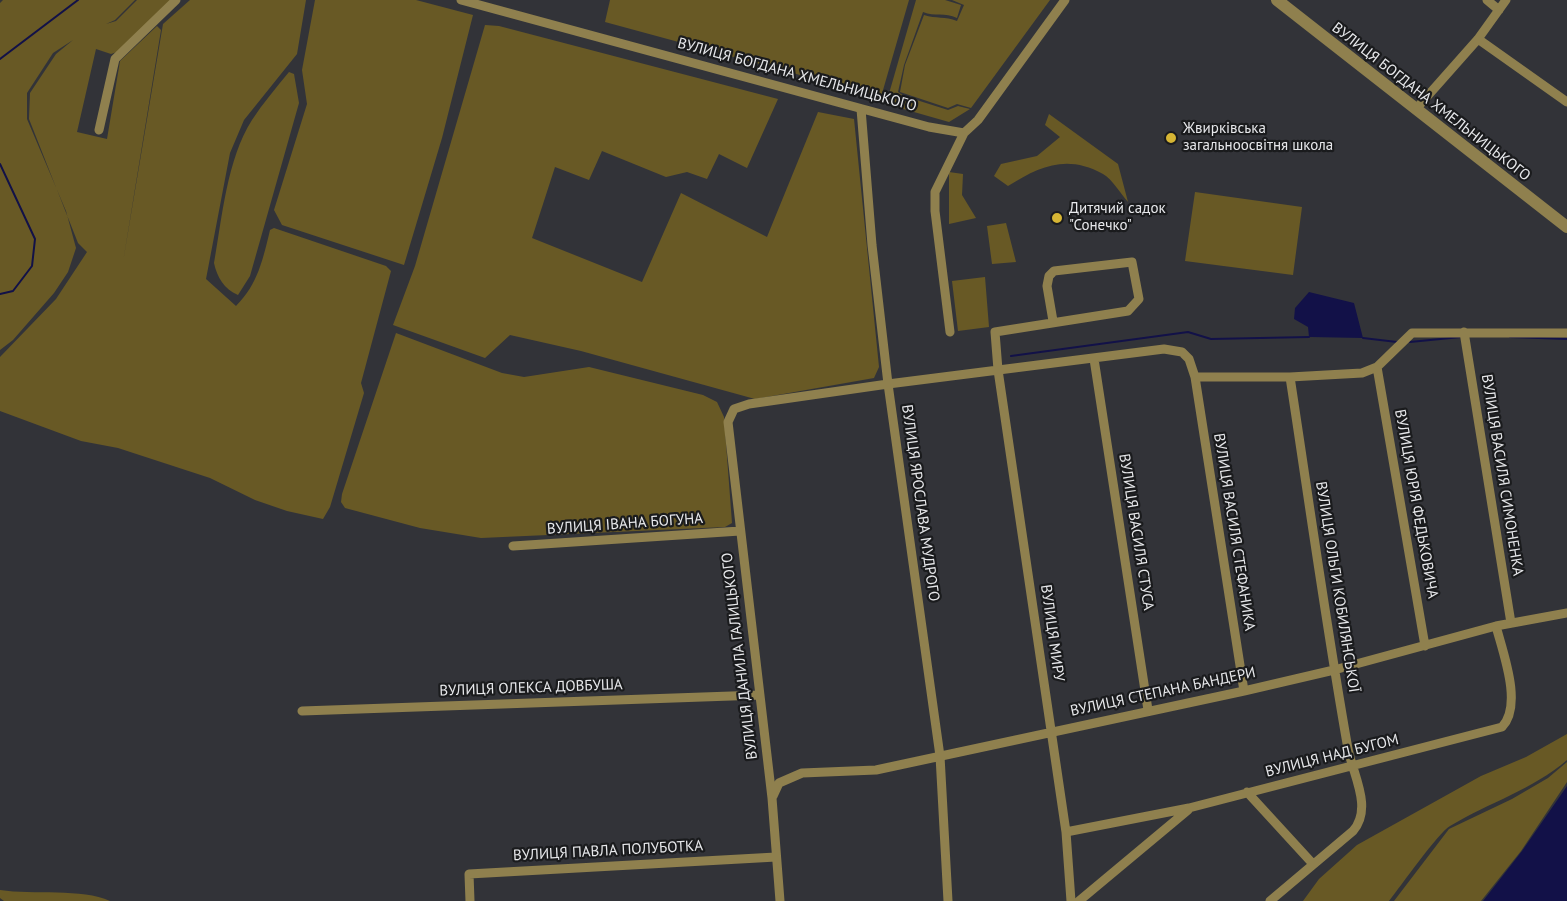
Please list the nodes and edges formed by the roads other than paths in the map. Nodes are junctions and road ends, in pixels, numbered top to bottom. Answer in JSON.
{"nodes":[{"id":1,"x":176,"y":0,"type":"edge"},
{"id":2,"x":461,"y":0,"type":"edge"},
{"id":3,"x":1065,"y":0,"type":"edge"},
{"id":4,"x":1277,"y":0,"type":"edge"},
{"id":5,"x":1487,"y":0,"type":"edge"},
{"id":6,"x":1506,"y":0,"type":"edge"},
{"id":7,"x":1499,"y":10,"type":"junction"},
{"id":8,"x":1478,"y":39,"type":"junction"},
{"id":9,"x":1567,"y":102,"type":"edge"},
{"id":10,"x":861,"y":109,"type":"junction"},
{"id":11,"x":1416,"y":109,"type":"junction"},
{"id":12,"x":99,"y":130,"type":"dead end"},
{"id":13,"x":964,"y":132,"type":"junction"},
{"id":14,"x":1567,"y":227,"type":"edge"},
{"id":15,"x":1053,"y":321,"type":"junction"},
{"id":16,"x":950,"y":332,"type":"dead end"},
{"id":17,"x":1464,"y":332,"type":"junction"},
{"id":18,"x":1567,"y":333,"type":"edge"},
{"id":19,"x":1094,"y":359,"type":"junction"},
{"id":20,"x":1377,"y":367,"type":"junction"},
{"id":21,"x":998,"y":370,"type":"junction"},
{"id":22,"x":1195,"y":377,"type":"junction"},
{"id":23,"x":1290,"y":377,"type":"junction"},
{"id":24,"x":888,"y":384,"type":"junction"},
{"id":25,"x":740,"y":531,"type":"junction"},
{"id":26,"x":513,"y":546,"type":"dead end"},
{"id":27,"x":1567,"y":613,"type":"edge"},
{"id":28,"x":1511,"y":623,"type":"junction"},
{"id":29,"x":1496,"y":626,"type":"junction"},
{"id":30,"x":1425,"y":646,"type":"junction"},
{"id":31,"x":1334,"y":670,"type":"junction"},
{"id":32,"x":1244,"y":691,"type":"junction"},
{"id":33,"x":760,"y":695,"type":"junction"},
{"id":34,"x":1148,"y":710,"type":"junction"},
{"id":35,"x":302,"y":711,"type":"dead end"},
{"id":36,"x":1051,"y":730,"type":"junction"},
{"id":37,"x":940,"y":756,"type":"junction"},
{"id":38,"x":1352,"y":767,"type":"junction"},
{"id":39,"x":1247,"y":792,"type":"junction"},
{"id":40,"x":772,"y":798,"type":"junction"},
{"id":41,"x":1190,"y":808,"type":"junction"},
{"id":42,"x":1066,"y":832,"type":"junction"},
{"id":43,"x":776,"y":857,"type":"junction"},
{"id":44,"x":1313,"y":864,"type":"junction"},
{"id":45,"x":470,"y":901,"type":"edge"},
{"id":46,"x":780,"y":901,"type":"edge"},
{"id":47,"x":948,"y":901,"type":"edge"},
{"id":48,"x":1071,"y":901,"type":"edge"},
{"id":49,"x":1079,"y":901,"type":"edge"},
{"id":50,"x":1270,"y":901,"type":"edge"}],
"edges":[{"from":1,"to":12,"type":"street"},
{"from":2,"to":10,"type":"street","name":"ВУЛИЦЯ БОГДАНА ХМЕЛЬНИЦЬКОГО"},
{"from":3,"to":13,"type":"street"},
{"from":4,"to":11,"type":"street","name":"ВУЛИЦЯ БОГДАНА ХМЕЛЬНИЦЬКОГО"},
{"from":5,"to":7,"type":"street"},
{"from":6,"to":7,"type":"street"},
{"from":7,"to":8,"type":"street"},
{"from":8,"to":9,"type":"street"},
{"from":8,"to":11,"type":"street"},
{"from":10,"to":13,"type":"street","name":"ВУЛИЦЯ БОГДАНА ХМЕЛЬНИЦЬКОГО"},
{"from":10,"to":24,"type":"street","name":"ВУЛИЦЯ ЯРОСЛАВА МУДРОГО"},
{"from":11,"to":14,"type":"street","name":"ВУЛИЦЯ БОГДАНА ХМЕЛЬНИЦЬКОГО"},
{"from":13,"to":16,"type":"street"},
{"from":15,"to":15,"type":"street"},
{"from":15,"to":21,"type":"street","name":"ВУЛИЦЯ МИРУ"},
{"from":17,"to":18,"type":"street"},
{"from":17,"to":20,"type":"street"},
{"from":17,"to":28,"type":"street","name":"ВУЛИЦЯ ВАСИЛЯ СИМОНЕНКА"},
{"from":19,"to":21,"type":"street"},
{"from":19,"to":22,"type":"street"},
{"from":19,"to":34,"type":"street","name":"ВУЛИЦЯ ВАСИЛЯ СТУСА"},
{"from":20,"to":23,"type":"street"},
{"from":20,"to":30,"type":"street","name":"ВУЛИЦЯ ЮРІЯ ФЕДЬКОВИЧА"},
{"from":21,"to":24,"type":"street"},
{"from":21,"to":36,"type":"street","name":"ВУЛИЦЯ МИРУ"},
{"from":22,"to":23,"type":"street"},
{"from":22,"to":32,"type":"street","name":"ВУЛИЦЯ ВАСИЛЯ СТЕФАНИКА"},
{"from":23,"to":31,"type":"street","name":"ВУЛИЦЯ ОЛЬГИ КОБИЛЯНСЬКОЇ"},
{"from":24,"to":25,"type":"street","name":"ВУЛИЦЯ ДАНИЛА ГАЛИЦЬКОГО"},
{"from":24,"to":37,"type":"street","name":"ВУЛИЦЯ ЯРОСЛАВА МУДРОГО"},
{"from":25,"to":26,"type":"street","name":"ВУЛИЦЯ ІВАНА БОГУНА"},
{"from":25,"to":33,"type":"street","name":"ВУЛИЦЯ ДАНИЛА ГАЛИЦЬКОГО"},
{"from":27,"to":28,"type":"street","name":"ВУЛИЦЯ СТЕПАНА БАНДЕРИ"},
{"from":28,"to":29,"type":"street","name":"ВУЛИЦЯ СТЕПАНА БАНДЕРИ"},
{"from":29,"to":30,"type":"street","name":"ВУЛИЦЯ СТЕПАНА БАНДЕРИ"},
{"from":29,"to":38,"type":"street","name":"ВУЛИЦЯ НАД БУГОМ"},
{"from":30,"to":31,"type":"street","name":"ВУЛИЦЯ СТЕПАНА БАНДЕРИ"},
{"from":31,"to":32,"type":"street","name":"ВУЛИЦЯ СТЕПАНА БАНДЕРИ"},
{"from":31,"to":38,"type":"street","name":"ВУЛИЦЯ ОЛЬГИ КОБИЛЯНСЬКОЇ"},
{"from":32,"to":34,"type":"street","name":"ВУЛИЦЯ СТЕПАНА БАНДЕРИ"},
{"from":33,"to":35,"type":"street","name":"ВУЛИЦЯ ОЛЕКСА ДОВБУША"},
{"from":33,"to":40,"type":"street","name":"ВУЛИЦЯ ДАНИЛА ГАЛИЦЬКОГО"},
{"from":34,"to":36,"type":"street","name":"ВУЛИЦЯ СТЕПАНА БАНДЕРИ"},
{"from":36,"to":37,"type":"street","name":"ВУЛИЦЯ СТЕПАНА БАНДЕРИ"},
{"from":36,"to":42,"type":"street","name":"ВУЛИЦЯ МИРУ"},
{"from":37,"to":40,"type":"street","name":"ВУЛИЦЯ СТЕПАНА БАНДЕРИ"},
{"from":37,"to":47,"type":"street","name":"ВУЛИЦЯ ЯРОСЛАВА МУДРОГО"},
{"from":38,"to":39,"type":"street","name":"ВУЛИЦЯ НАД БУГОМ"},
{"from":38,"to":44,"type":"street","name":"ВУЛИЦЯ ОЛЬГИ КОБИЛЯНСЬКОЇ"},
{"from":39,"to":41,"type":"street","name":"ВУЛИЦЯ НАД БУГОМ"},
{"from":39,"to":44,"type":"street"},
{"from":40,"to":43,"type":"street","name":"ВУЛИЦЯ ДАНИЛА ГАЛИЦЬКОГО"},
{"from":41,"to":42,"type":"street","name":"ВУЛИЦЯ НАД БУГОМ"},
{"from":41,"to":49,"type":"street"},
{"from":42,"to":48,"type":"street","name":"ВУЛИЦЯ МИРУ"},
{"from":43,"to":45,"type":"street","name":"ВУЛИЦЯ ПАВЛА ПОЛУБОТКА"},
{"from":43,"to":46,"type":"street","name":"ВУЛИЦЯ ДАНИЛА ГАЛИЦЬКОГО"},
{"from":44,"to":50,"type":"street"}]}
